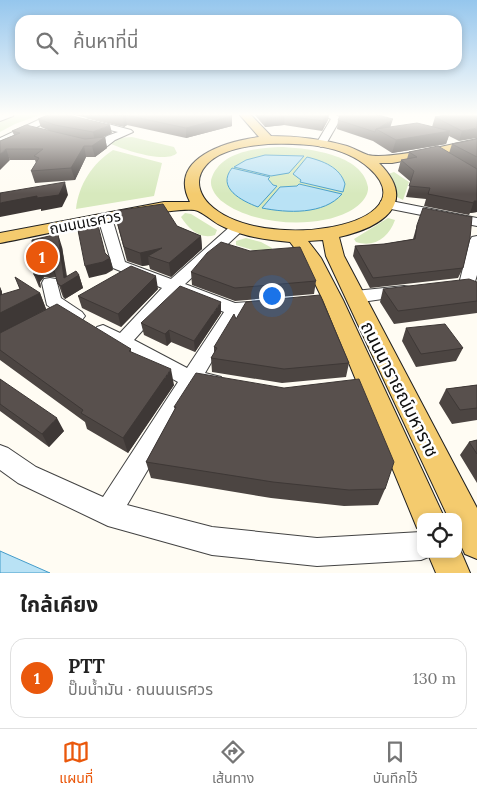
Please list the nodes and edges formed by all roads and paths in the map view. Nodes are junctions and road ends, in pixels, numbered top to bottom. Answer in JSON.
{"nodes":[{"id":1,"x":107,"y":141,"type":"edge"},
{"id":2,"x":262,"y":141,"type":"edge"},
{"id":3,"x":300,"y":141,"type":"edge"},
{"id":4,"x":324,"y":141,"type":"edge"},
{"id":5,"x":79,"y":142,"type":"edge"},
{"id":6,"x":251,"y":142,"type":"joint"},
{"id":7,"x":477,"y":143,"type":"edge"},
{"id":8,"x":322,"y":144,"type":"junction"},
{"id":9,"x":477,"y":148,"type":"edge"},
{"id":10,"x":364,"y":159,"type":"junction"},
{"id":11,"x":378,"y":169,"type":"junction"},
{"id":12,"x":190,"y":188,"type":"junction"},
{"id":13,"x":386,"y":204,"type":"junction"},
{"id":14,"x":200,"y":206,"type":"junction"},
{"id":15,"x":105,"y":218,"type":"junction"},
{"id":16,"x":477,"y":222,"type":"edge"},
{"id":17,"x":238,"y":227,"type":"junction"},
{"id":18,"x":0,"y":228,"type":"edge"},
{"id":19,"x":330,"y":234,"type":"junction"},
{"id":20,"x":295,"y":236,"type":"junction"},
{"id":21,"x":0,"y":238,"type":"edge"},
{"id":22,"x":477,"y":240,"type":"edge"},
{"id":23,"x":128,"y":269,"type":"junction"},
{"id":24,"x":112,"y":279,"type":"edge"},
{"id":25,"x":50,"y":283,"type":"dead end"},
{"id":26,"x":174,"y":285,"type":"junction"},
{"id":27,"x":448,"y":286,"type":"edge"},
{"id":28,"x":472,"y":287,"type":"edge"},
{"id":29,"x":420,"y":290,"type":"edge"},
{"id":30,"x":335,"y":300,"type":"junction"},
{"id":31,"x":282,"y":306,"type":"edge"},
{"id":32,"x":234,"y":309,"type":"junction"},
{"id":33,"x":121,"y":343,"type":"junction"},
{"id":34,"x":191,"y":379,"type":"junction"},
{"id":35,"x":228,"y":385,"type":"edge"},
{"id":36,"x":0,"y":456,"type":"edge"},
{"id":37,"x":108,"y":513,"type":"junction"},
{"id":38,"x":426,"y":513,"type":"edge"},
{"id":39,"x":476,"y":540,"type":"edge"},
{"id":40,"x":417,"y":546,"type":"edge"},
{"id":41,"x":447,"y":558,"type":"edge"},
{"id":42,"x":453,"y":573,"type":"edge"}],
"edges":[{"from":1,"to":5,"type":"street"},
{"from":2,"to":6,"type":"main road"},
{"from":3,"to":8,"type":"main road"},
{"from":4,"to":8,"type":"street"},
{"from":6,"to":12,"type":"main road"},
{"from":7,"to":10,"type":"main road"},
{"from":8,"to":10,"type":"main road"},
{"from":9,"to":11,"type":"main road"},
{"from":10,"to":11,"type":"main road"},
{"from":11,"to":13,"type":"main road"},
{"from":12,"to":14,"type":"main road"},
{"from":12,"to":18,"type":"main road","name":"ถนนนเรศวร"},
{"from":13,"to":16,"type":"street"},
{"from":13,"to":19,"type":"main road"},
{"from":14,"to":15,"type":"main road","name":"ถนนนเรศวร"},
{"from":14,"to":17,"type":"main road"},
{"from":15,"to":21,"type":"main road","name":"ถนนนเรศวร"},
{"from":15,"to":23,"type":"street"},
{"from":17,"to":20,"type":"main road"},
{"from":17,"to":26,"type":"street"},
{"from":19,"to":20,"type":"main road"},
{"from":19,"to":30,"type":"main road","name":"ถนนนารายณ์มหาราช"},
{"from":20,"to":30,"type":"main road","name":"ถนนนารายณ์มหาราช"},
{"from":22,"to":28,"type":"street"},
{"from":23,"to":24,"type":"street"},
{"from":23,"to":26,"type":"street"},
{"from":25,"to":33,"type":"street"},
{"from":26,"to":32,"type":"street"},
{"from":26,"to":33,"type":"street"},
{"from":27,"to":28,"type":"street"},
{"from":29,"to":30,"type":"street"},
{"from":30,"to":38,"type":"main road","name":"ถนนนารายณ์มหาราช"},
{"from":30,"to":39,"type":"main road","name":"ถนนนารายณ์มหาราช"},
{"from":31,"to":32,"type":"street"},
{"from":32,"to":34,"type":"street"},
{"from":33,"to":34,"type":"street"},
{"from":34,"to":35,"type":"street"},
{"from":34,"to":37,"type":"street"},
{"from":36,"to":37,"type":"street"},
{"from":37,"to":40,"type":"street"},
{"from":41,"to":42,"type":"main road"}]}
